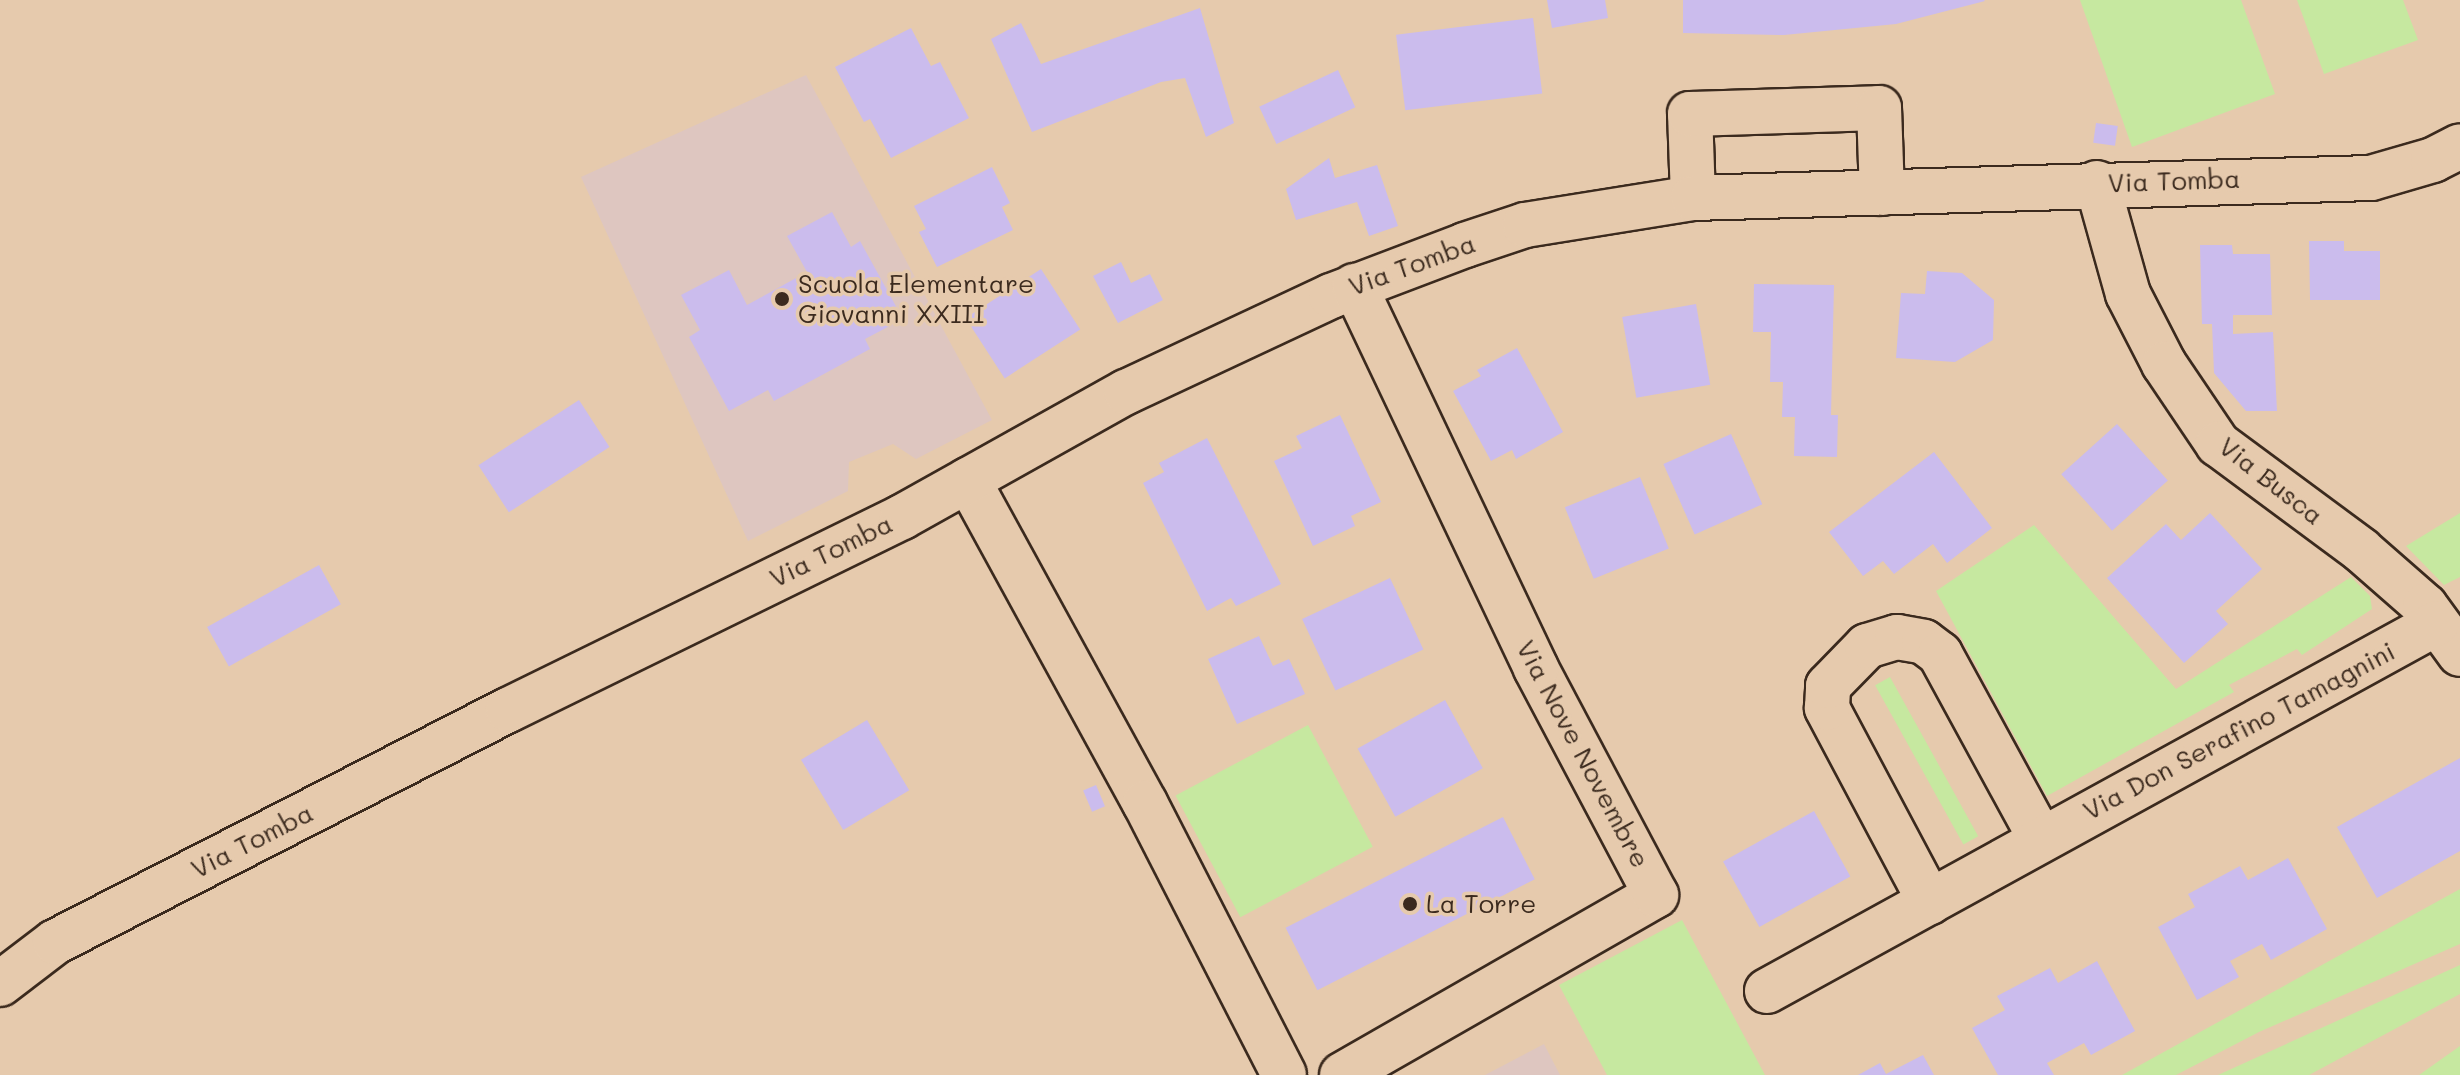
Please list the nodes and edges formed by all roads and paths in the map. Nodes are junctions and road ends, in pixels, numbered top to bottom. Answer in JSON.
{"nodes":[{"id":1,"x":2460,"y":146,"type":"edge"},
{"id":2,"x":2097,"y":183,"type":"junction"},
{"id":3,"x":1882,"y":193,"type":"junction"},
{"id":4,"x":1693,"y":198,"type":"junction"},
{"id":5,"x":1355,"y":286,"type":"junction"},
{"id":6,"x":968,"y":480,"type":"junction"},
{"id":7,"x":2449,"y":639,"type":"edge"},
{"id":8,"x":2041,"y":839,"type":"junction"},
{"id":9,"x":1930,"y":902,"type":"junction"},
{"id":10,"x":0,"y":984,"type":"edge"},
{"id":11,"x":1767,"y":991,"type":"dead end"},
{"id":12,"x":1284,"y":1075,"type":"edge"},
{"id":13,"x":1342,"y":1075,"type":"edge"}],
"edges":[{"from":1,"to":2,"type":"street","name":"Via Tomba"},
{"from":2,"to":3,"type":"street","name":"Via Tomba"},
{"from":2,"to":7,"type":"street","name":"Via Busca"},
{"from":3,"to":4,"type":"street","name":"Via Tomba"},
{"from":3,"to":4,"type":"street"},
{"from":4,"to":5,"type":"street","name":"Via Tomba"},
{"from":5,"to":6,"type":"street","name":"Via Tomba"},
{"from":5,"to":13,"type":"street","name":"Via Nove Novembre"},
{"from":6,"to":10,"type":"street","name":"Via Tomba"},
{"from":6,"to":12,"type":"street"},
{"from":7,"to":8,"type":"street","name":"Via Don Serafino Tamagnini"},
{"from":8,"to":9,"type":"street","name":"Via Don Serafino Tamagnini"},
{"from":8,"to":9,"type":"street"},
{"from":9,"to":11,"type":"street","name":"Via Don Serafino Tamagnini"}]}
